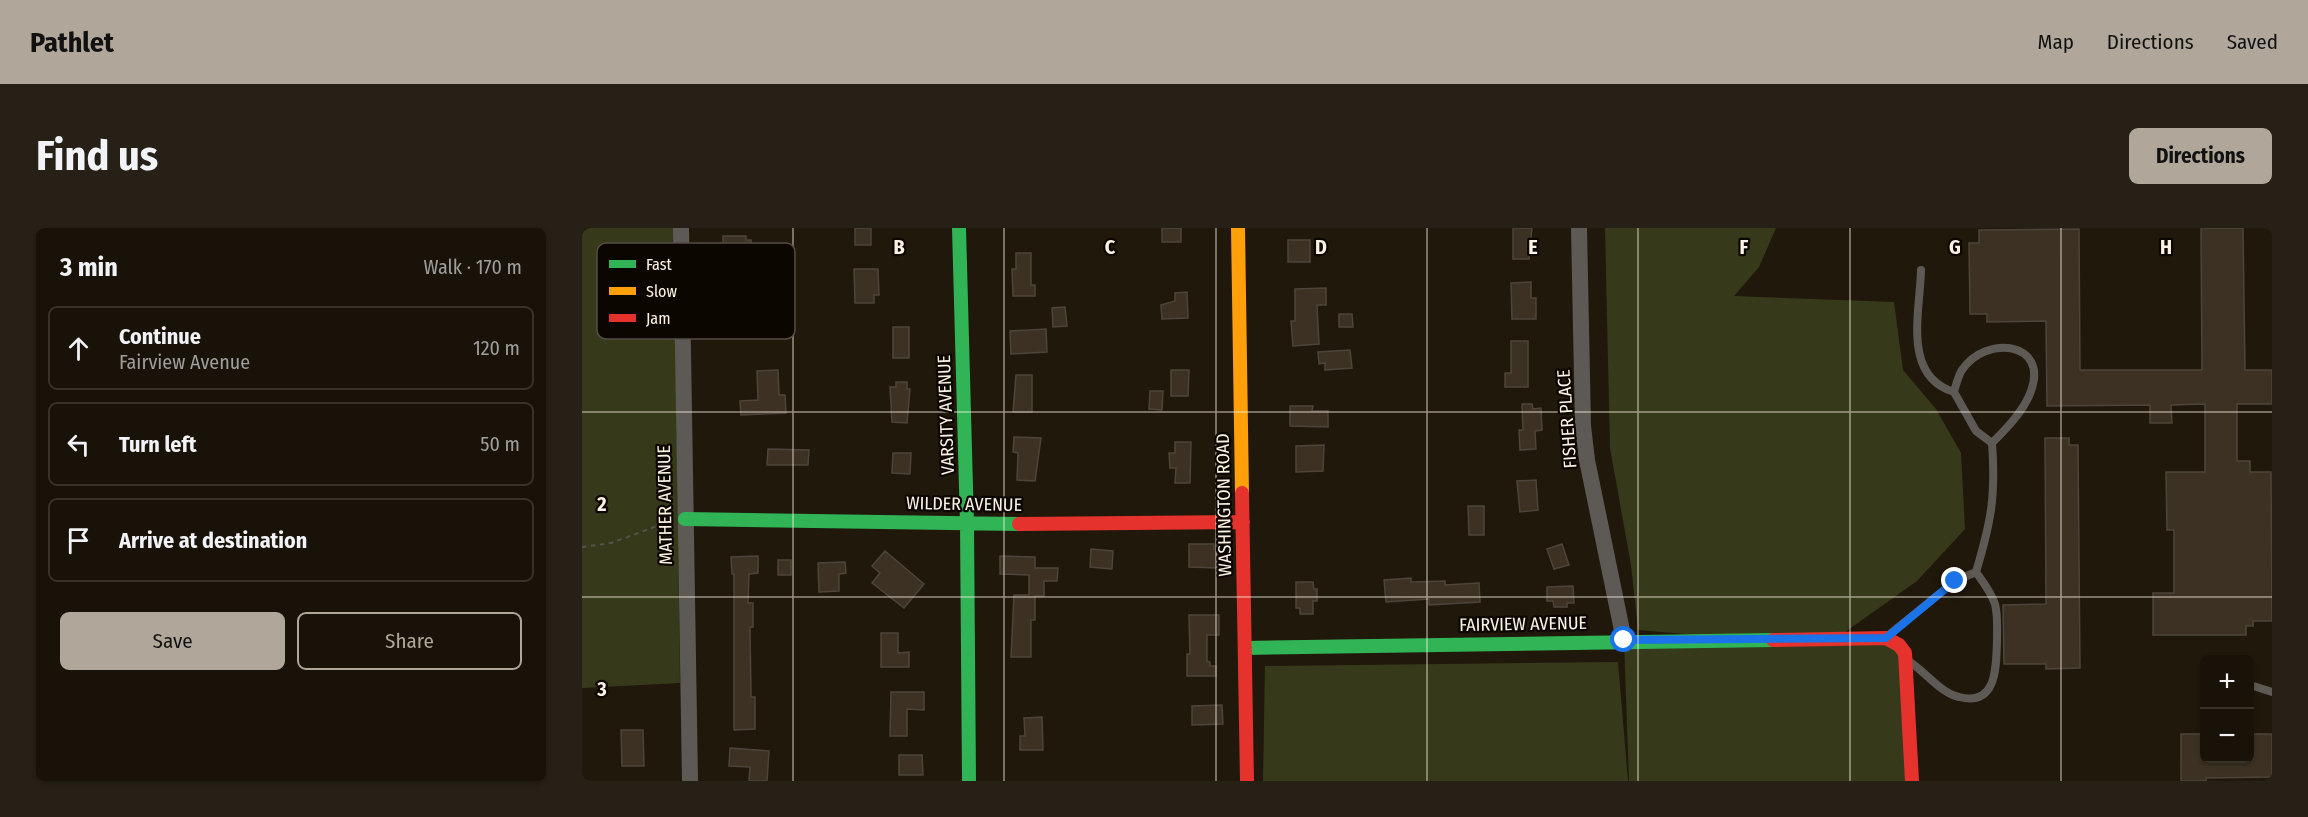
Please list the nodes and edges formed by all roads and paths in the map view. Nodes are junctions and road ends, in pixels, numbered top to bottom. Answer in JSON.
{"nodes":[{"id":1,"x":681,"y":228,"type":"edge"},
{"id":2,"x":959,"y":228,"type":"edge"},
{"id":3,"x":1238,"y":228,"type":"edge"},
{"id":4,"x":1579,"y":228,"type":"edge"},
{"id":5,"x":681,"y":243,"type":"edge"},
{"id":6,"x":1921,"y":270,"type":"dead end"},
{"id":7,"x":683,"y":339,"type":"edge"},
{"id":8,"x":1954,"y":392,"type":"junction"},
{"id":9,"x":1992,"y":443,"type":"junction"},
{"id":10,"x":685,"y":519,"type":"junction"},
{"id":11,"x":1243,"y":522,"type":"junction"},
{"id":12,"x":967,"y":524,"type":"junction"},
{"id":13,"x":582,"y":548,"type":"edge"},
{"id":14,"x":1976,"y":572,"type":"junction"},
{"id":15,"x":1880,"y":637,"type":"junction"},
{"id":16,"x":1624,"y":640,"type":"junction"},
{"id":17,"x":1245,"y":648,"type":"junction"},
{"id":18,"x":1906,"y":659,"type":"junction"},
{"id":19,"x":2254,"y":686,"type":"edge"},
{"id":20,"x":2272,"y":692,"type":"edge"},
{"id":21,"x":690,"y":781,"type":"edge"},
{"id":22,"x":969,"y":781,"type":"edge"},
{"id":23,"x":1247,"y":781,"type":"edge"},
{"id":24,"x":1912,"y":781,"type":"edge"}],
"edges":[{"from":1,"to":5,"type":"street","name":"MATHER AVENUE"},
{"from":2,"to":12,"type":"street","name":"VARSITY AVENUE"},
{"from":3,"to":11,"type":"street","name":"WASHINGTON ROAD"},
{"from":4,"to":16,"type":"street","name":"FISHER PLACE"},
{"from":6,"to":8,"type":"lane"},
{"from":7,"to":10,"type":"street","name":"MATHER AVENUE"},
{"from":8,"to":9,"type":"lane"},
{"from":8,"to":9,"type":"lane"},
{"from":9,"to":14,"type":"lane"},
{"from":10,"to":12,"type":"street","name":"WILDER AVENUE"},
{"from":10,"to":13,"type":"path"},
{"from":10,"to":21,"type":"street","name":"MATHER AVENUE"},
{"from":11,"to":12,"type":"street","name":"WILDER AVENUE"},
{"from":11,"to":17,"type":"street","name":"WASHINGTON ROAD"},
{"from":12,"to":22,"type":"street","name":"VARSITY AVENUE"},
{"from":14,"to":15,"type":"lane"},
{"from":14,"to":18,"type":"lane"},
{"from":15,"to":16,"type":"street","name":"FAIRVIEW AVENUE"},
{"from":15,"to":18,"type":"street"},
{"from":16,"to":17,"type":"street","name":"FAIRVIEW AVENUE"},
{"from":17,"to":23,"type":"street","name":"WASHINGTON ROAD"},
{"from":18,"to":24,"type":"street"},
{"from":19,"to":20,"type":"lane"}]}
